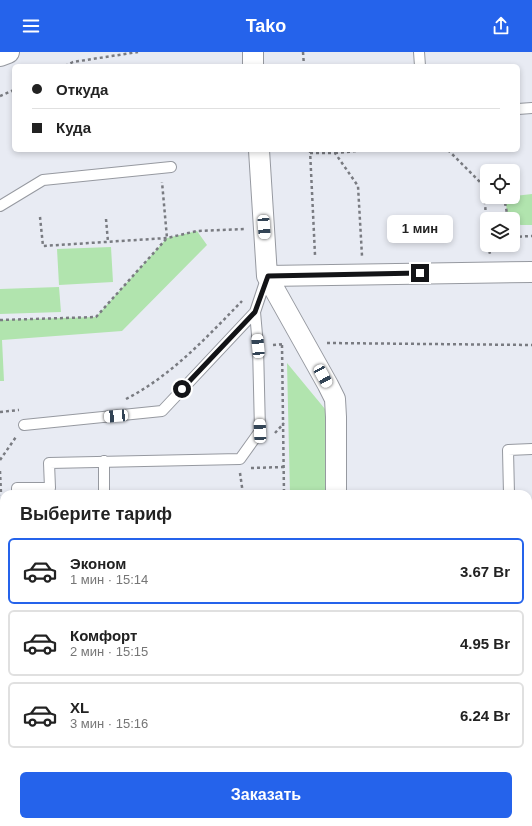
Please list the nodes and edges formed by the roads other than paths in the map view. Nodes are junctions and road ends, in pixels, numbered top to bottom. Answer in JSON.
{"nodes":[{"id":1,"x":8,"y":52,"type":"edge"},
{"id":2,"x":252,"y":52,"type":"edge"},
{"id":3,"x":419,"y":52,"type":"edge"},
{"id":4,"x":0,"y":55,"type":"edge"},
{"id":5,"x":254,"y":64,"type":"edge"},
{"id":6,"x":420,"y":64,"type":"edge"},
{"id":7,"x":532,"y":108,"type":"edge"},
{"id":8,"x":520,"y":109,"type":"edge"},
{"id":9,"x":259,"y":152,"type":"edge"},
{"id":10,"x":166,"y":167,"type":"road end"},
{"id":11,"x":0,"y":206,"type":"edge"},
{"id":12,"x":532,"y":272,"type":"edge"},
{"id":13,"x":268,"y":276,"type":"junction"},
{"id":14,"x":255,"y":312,"type":"junction"},
{"id":15,"x":24,"y":425,"type":"road end"},
{"id":16,"x":532,"y":449,"type":"edge"},
{"id":17,"x":104,"y":461,"type":"junction"},
{"id":18,"x":17,"y":490,"type":"edge"},
{"id":19,"x":104,"y":490,"type":"edge"},
{"id":20,"x":336,"y":490,"type":"edge"},
{"id":21,"x":508,"y":490,"type":"edge"}],
"edges":[{"from":1,"to":4,"type":"street"},
{"from":2,"to":5,"type":"street"},
{"from":3,"to":6,"type":"lane"},
{"from":7,"to":8,"type":"lane"},
{"from":9,"to":13,"type":"street"},
{"from":10,"to":11,"type":"lane"},
{"from":12,"to":13,"type":"street"},
{"from":13,"to":14,"type":"lane"},
{"from":13,"to":20,"type":"street"},
{"from":14,"to":15,"type":"lane"},
{"from":14,"to":17,"type":"lane"},
{"from":16,"to":21,"type":"lane"},
{"from":17,"to":18,"type":"lane"},
{"from":17,"to":19,"type":"lane"}]}
